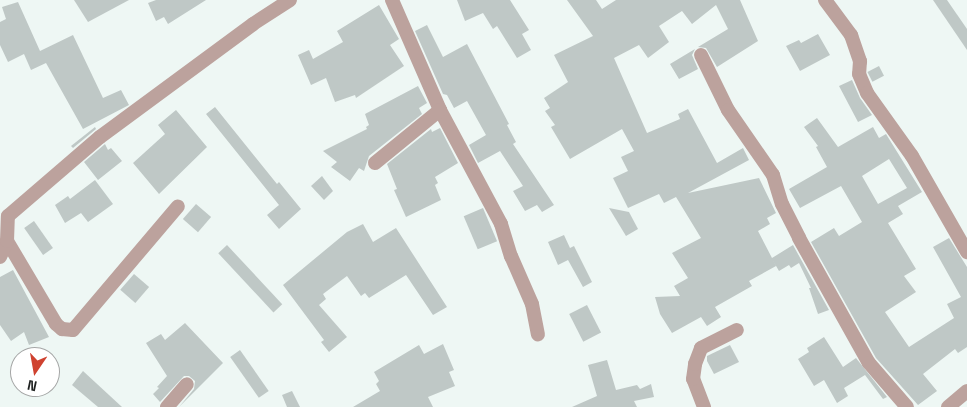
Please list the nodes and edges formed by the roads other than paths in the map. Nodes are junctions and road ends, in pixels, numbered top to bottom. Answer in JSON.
{"nodes":[{"id":1,"x":290,"y":0,"type":"edge"},
{"id":2,"x":392,"y":0,"type":"edge"},
{"id":3,"x":825,"y":0,"type":"edge"},
{"id":4,"x":701,"y":55,"type":"dead end"},
{"id":5,"x":440,"y":110,"type":"junction"},
{"id":6,"x":375,"y":163,"type":"dead end"},
{"id":7,"x":178,"y":206,"type":"dead end"},
{"id":8,"x":4,"y":215,"type":"edge"},
{"id":9,"x":7,"y":241,"type":"junction"},
{"id":10,"x":967,"y":252,"type":"edge"},
{"id":11,"x":0,"y":257,"type":"edge"},
{"id":12,"x":736,"y":330,"type":"dead end"},
{"id":13,"x":538,"y":334,"type":"dead end"},
{"id":14,"x":187,"y":384,"type":"dead end"},
{"id":15,"x":967,"y":391,"type":"edge"},
{"id":16,"x":166,"y":407,"type":"edge"},
{"id":17,"x":704,"y":407,"type":"edge"},
{"id":18,"x":907,"y":407,"type":"edge"},
{"id":19,"x":948,"y":407,"type":"edge"}],
"edges":[{"from":1,"to":8,"type":"street"},
{"from":2,"to":5,"type":"street"},
{"from":3,"to":10,"type":"street"},
{"from":4,"to":18,"type":"street"},
{"from":5,"to":6,"type":"street"},
{"from":5,"to":13,"type":"street"},
{"from":7,"to":9,"type":"street"},
{"from":8,"to":9,"type":"street"},
{"from":9,"to":11,"type":"street"},
{"from":12,"to":17,"type":"street"},
{"from":14,"to":16,"type":"street"},
{"from":15,"to":19,"type":"street"}]}
